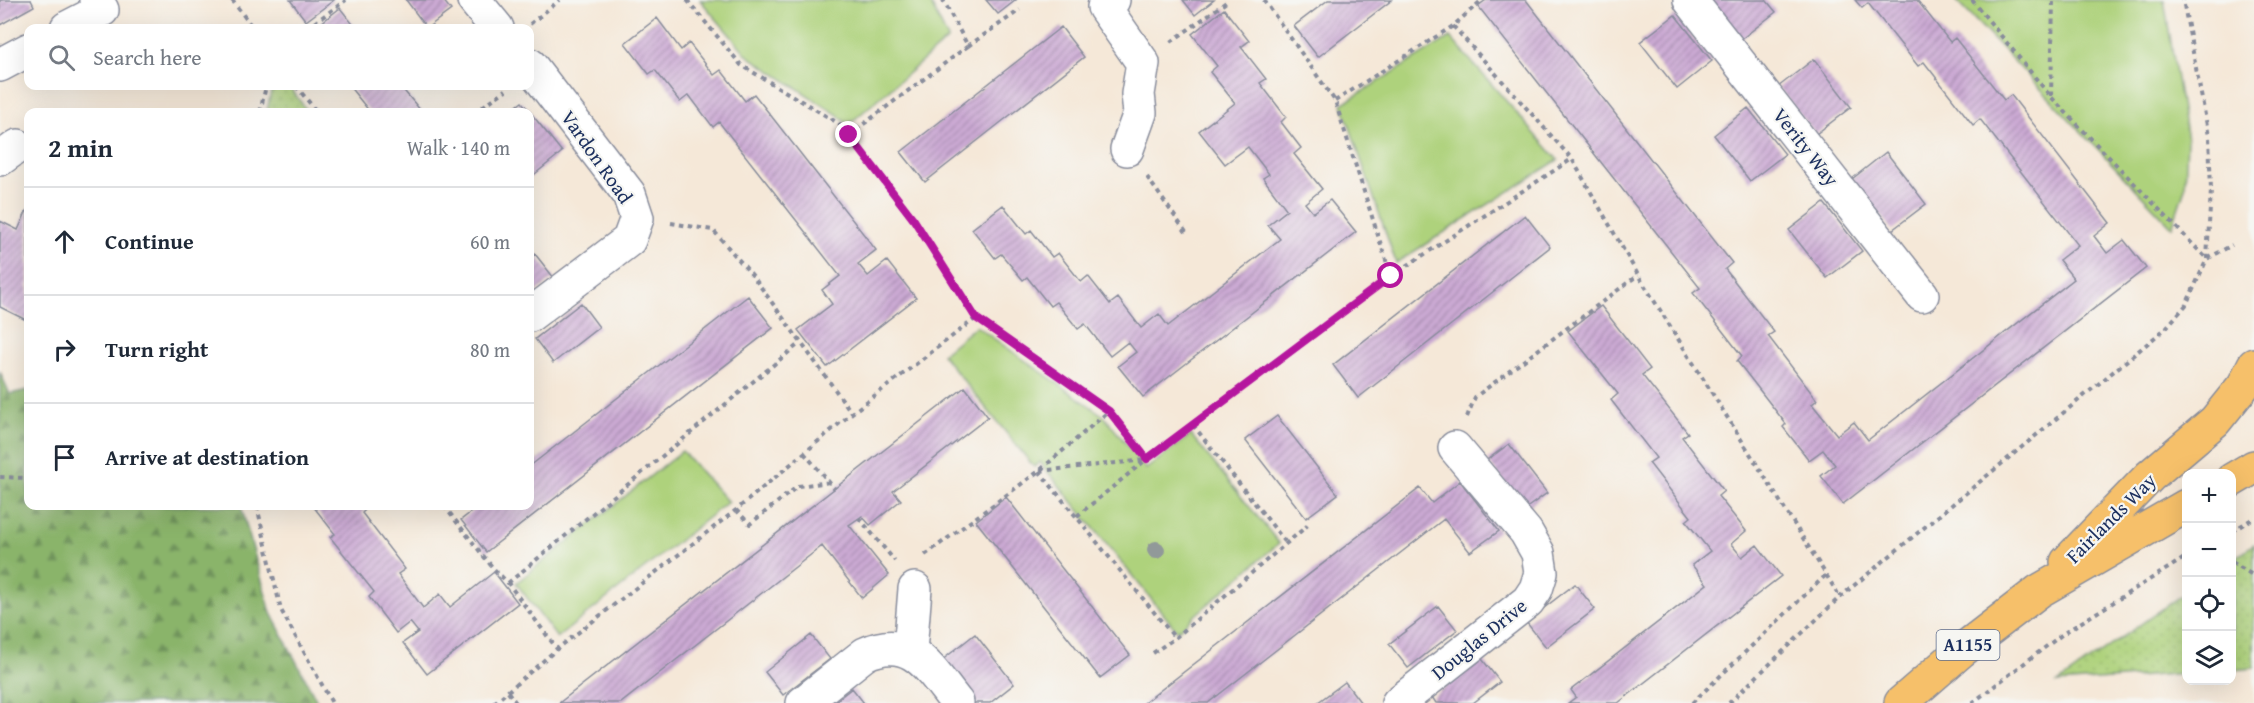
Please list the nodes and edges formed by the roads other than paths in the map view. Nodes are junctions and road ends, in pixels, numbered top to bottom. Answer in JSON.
{"nodes":[{"id":1,"x":96,"y":0,"type":"edge"},
{"id":2,"x":474,"y":0,"type":"edge"},
{"id":3,"x":1113,"y":0,"type":"edge"},
{"id":4,"x":1690,"y":0,"type":"edge"},
{"id":5,"x":75,"y":24,"type":"edge"},
{"id":6,"x":494,"y":24,"type":"edge"},
{"id":7,"x":24,"y":52,"type":"edge"},
{"id":8,"x":0,"y":65,"type":"edge"},
{"id":9,"x":534,"y":70,"type":"edge"},
{"id":10,"x":1127,"y":149,"type":"road end"},
{"id":11,"x":1922,"y":295,"type":"dead end"},
{"id":12,"x":534,"y":312,"type":"edge"},
{"id":13,"x":2254,"y":365,"type":"edge"},
{"id":14,"x":1455,"y":448,"type":"road end"},
{"id":15,"x":2254,"y":467,"type":"edge"},
{"id":16,"x":2236,"y":478,"type":"edge"},
{"id":17,"x":2182,"y":509,"type":"edge"},
{"id":18,"x":909,"y":580,"type":"road end"},
{"id":19,"x":2039,"y":591,"type":"junction"},
{"id":20,"x":910,"y":651,"type":"junction"},
{"id":21,"x":803,"y":703,"type":"edge"},
{"id":22,"x":957,"y":703,"type":"edge"},
{"id":23,"x":1398,"y":703,"type":"edge"},
{"id":24,"x":1901,"y":703,"type":"edge"}],
"edges":[{"from":1,"to":5,"type":"street"},
{"from":2,"to":6,"type":"street"},
{"from":3,"to":10,"type":"street"},
{"from":4,"to":11,"type":"street","name":"Verity Way"},
{"from":7,"to":8,"type":"street"},
{"from":9,"to":12,"type":"street","name":"Vardon Road"},
{"from":13,"to":19,"type":"main road","name":"Fairlands Way","number":"A1155"},
{"from":14,"to":23,"type":"street","name":"Douglas Drive"},
{"from":15,"to":16,"type":"main road"},
{"from":17,"to":19,"type":"main road","name":"Fairlands Way","number":"A1155"},
{"from":18,"to":20,"type":"street"},
{"from":19,"to":24,"type":"main road","name":"Fairlands Way","number":"A1155"},
{"from":20,"to":21,"type":"street"},
{"from":20,"to":22,"type":"street"}]}
